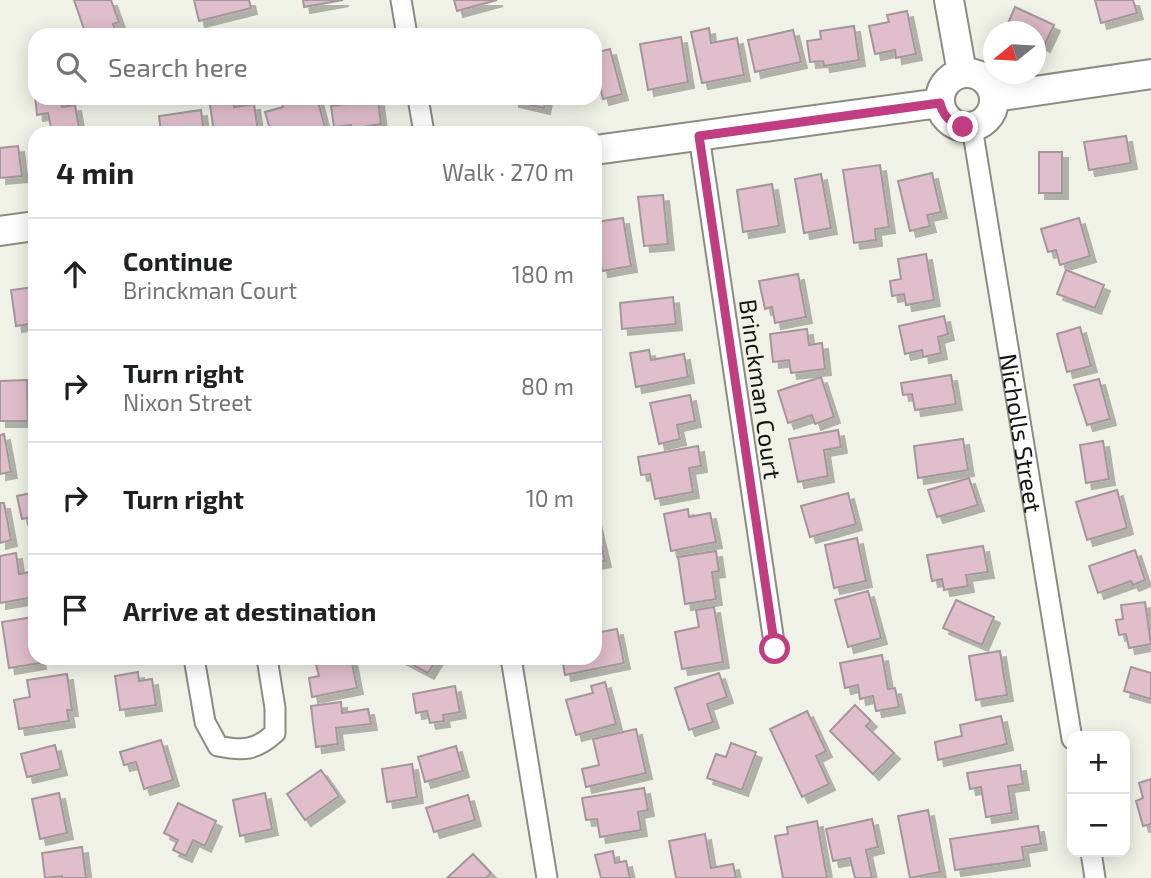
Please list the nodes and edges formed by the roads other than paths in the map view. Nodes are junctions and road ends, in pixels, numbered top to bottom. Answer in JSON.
{"nodes":[{"id":1,"x":401,"y":0,"type":"edge"},
{"id":2,"x":949,"y":0,"type":"edge"},
{"id":3,"x":406,"y":28,"type":"edge"},
{"id":4,"x":962,"y":73,"type":"junction"},
{"id":5,"x":1151,"y":74,"type":"edge"},
{"id":6,"x":994,"y":97,"type":"junction"},
{"id":7,"x":940,"y":103,"type":"junction"},
{"id":8,"x":419,"y":105,"type":"edge"},
{"id":9,"x":423,"y":126,"type":"edge"},
{"id":10,"x":972,"y":127,"type":"junction"},
{"id":11,"x":699,"y":136,"type":"junction"},
{"id":12,"x":602,"y":149,"type":"edge"},
{"id":13,"x":28,"y":227,"type":"edge"},
{"id":14,"x":0,"y":231,"type":"edge"},
{"id":15,"x":775,"y":649,"type":"dead end"},
{"id":16,"x":195,"y":665,"type":"edge"},
{"id":17,"x":268,"y":665,"type":"edge"},
{"id":18,"x":512,"y":665,"type":"edge"},
{"id":19,"x":1071,"y":731,"type":"edge"},
{"id":20,"x":1092,"y":857,"type":"edge"},
{"id":21,"x":547,"y":878,"type":"edge"},
{"id":22,"x":1095,"y":878,"type":"edge"}],
"edges":[{"from":1,"to":3,"type":"street"},
{"from":2,"to":4,"type":"street"},
{"from":4,"to":6,"type":"street"},
{"from":4,"to":7,"type":"street"},
{"from":5,"to":6,"type":"street"},
{"from":6,"to":10,"type":"street"},
{"from":7,"to":10,"type":"street"},
{"from":7,"to":11,"type":"street"},
{"from":8,"to":9,"type":"street"},
{"from":10,"to":19,"type":"street","name":"Nicholls Street"},
{"from":11,"to":12,"type":"street"},
{"from":11,"to":15,"type":"street","name":"Brinckman Court"},
{"from":13,"to":14,"type":"street"},
{"from":16,"to":17,"type":"street"},
{"from":18,"to":21,"type":"street"},
{"from":20,"to":22,"type":"street"}]}
